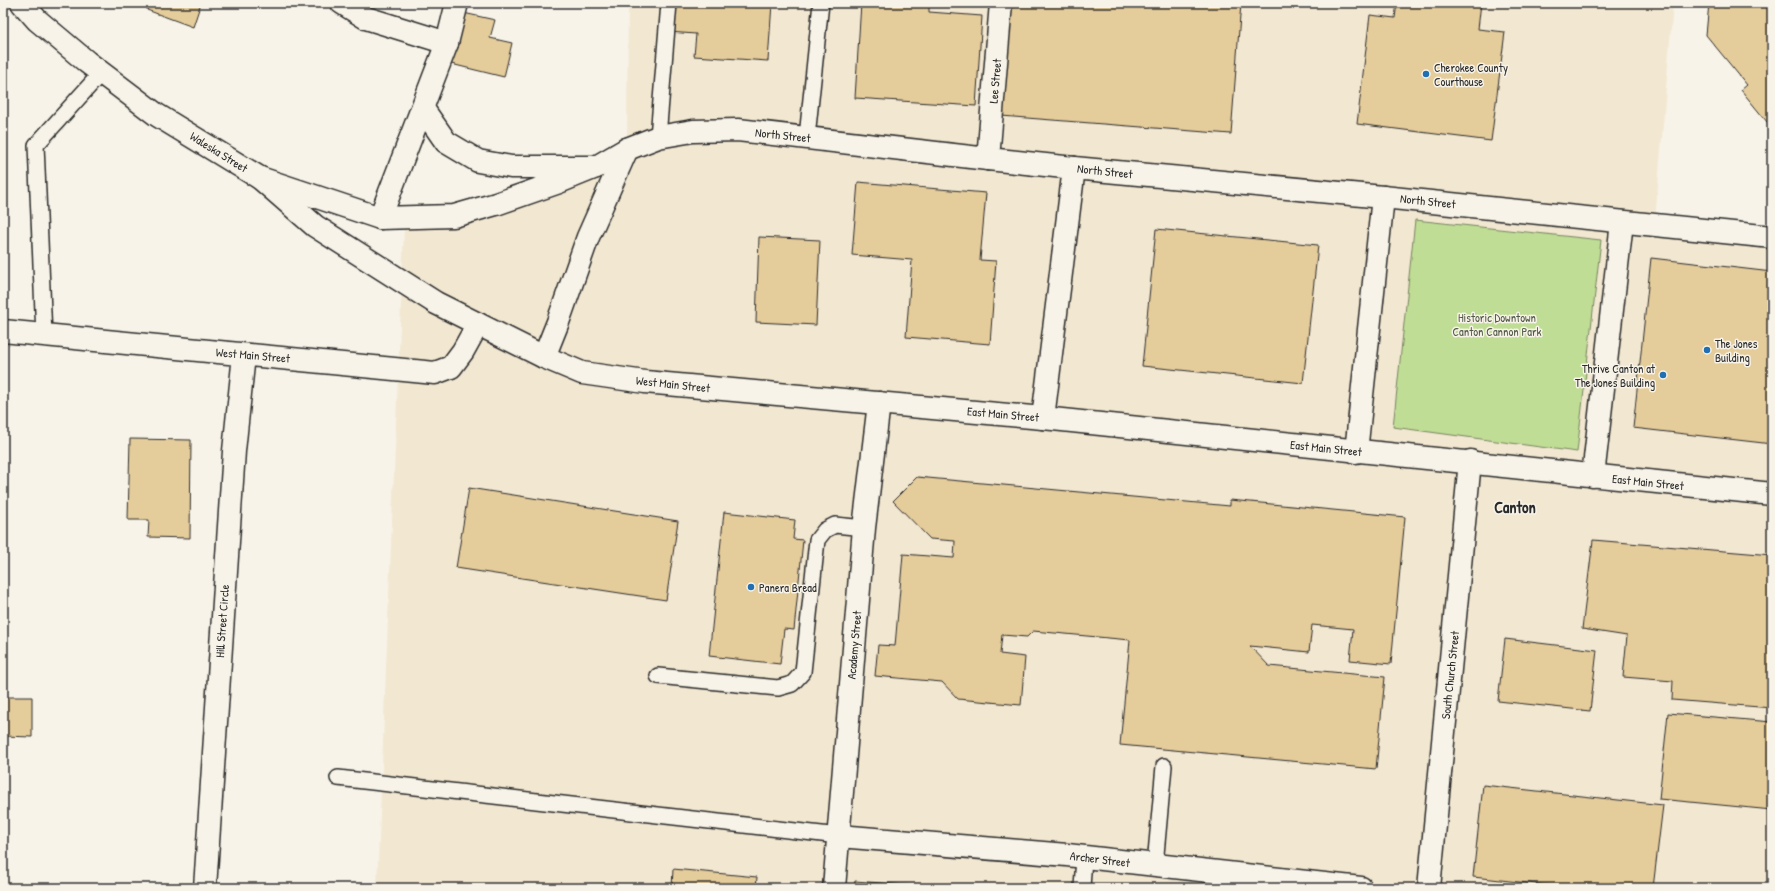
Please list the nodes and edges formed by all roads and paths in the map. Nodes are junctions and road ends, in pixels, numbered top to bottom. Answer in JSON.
{"nodes":[{"id":1,"x":22,"y":3,"type":"edge"},
{"id":2,"x":342,"y":3,"type":"edge"},
{"id":3,"x":457,"y":3,"type":"edge"},
{"id":4,"x":669,"y":3,"type":"edge"},
{"id":5,"x":821,"y":3,"type":"edge"},
{"id":6,"x":1001,"y":3,"type":"edge"},
{"id":7,"x":447,"y":43,"type":"junction"},
{"id":8,"x":101,"y":72,"type":"junction"},
{"id":9,"x":423,"y":109,"type":"junction"},
{"id":10,"x":658,"y":137,"type":"junction"},
{"id":11,"x":807,"y":137,"type":"junction"},
{"id":12,"x":628,"y":150,"type":"junction"},
{"id":13,"x":988,"y":159,"type":"junction"},
{"id":14,"x":596,"y":167,"type":"junction"},
{"id":15,"x":1074,"y":168,"type":"junction"},
{"id":16,"x":260,"y":178,"type":"junction"},
{"id":17,"x":1383,"y":197,"type":"junction"},
{"id":18,"x":454,"y":216,"type":"joint"},
{"id":19,"x":380,"y":218,"type":"junction"},
{"id":20,"x":1622,"y":222,"type":"junction"},
{"id":21,"x":1772,"y":237,"type":"edge"},
{"id":22,"x":478,"y":324,"type":"junction"},
{"id":23,"x":3,"y":331,"type":"edge"},
{"id":24,"x":44,"y":336,"type":"junction"},
{"id":25,"x":244,"y":355,"type":"junction"},
{"id":26,"x":544,"y":357,"type":"junction"},
{"id":27,"x":879,"y":403,"type":"junction"},
{"id":28,"x":1043,"y":418,"type":"junction"},
{"id":29,"x":1356,"y":452,"type":"junction"},
{"id":30,"x":1470,"y":461,"type":"junction"},
{"id":31,"x":1593,"y":476,"type":"junction"},
{"id":32,"x":1772,"y":494,"type":"edge"},
{"id":33,"x":864,"y":528,"type":"junction"},
{"id":34,"x":658,"y":676,"type":"dead end"},
{"id":35,"x":1164,"y":766,"type":"dead end"},
{"id":36,"x":338,"y":778,"type":"dead end"},
{"id":37,"x":839,"y":836,"type":"junction"},
{"id":38,"x":1084,"y":857,"type":"junction"},
{"id":39,"x":1155,"y":866,"type":"junction"},
{"id":40,"x":205,"y":888,"type":"edge"},
{"id":41,"x":834,"y":888,"type":"edge"},
{"id":42,"x":1082,"y":888,"type":"edge"},
{"id":43,"x":1361,"y":888,"type":"edge"},
{"id":44,"x":1429,"y":888,"type":"edge"}],
"edges":[{"from":1,"to":8,"type":"street","name":"Waleska Street"},
{"from":2,"to":7,"type":"street"},
{"from":3,"to":7,"type":"street"},
{"from":4,"to":10,"type":"lane"},
{"from":5,"to":11,"type":"lane"},
{"from":6,"to":13,"type":"street","name":"Lee Street"},
{"from":7,"to":9,"type":"street"},
{"from":8,"to":16,"type":"street","name":"Waleska Street"},
{"from":8,"to":24,"type":"lane"},
{"from":9,"to":14,"type":"street"},
{"from":9,"to":19,"type":"street"},
{"from":10,"to":11,"type":"street","name":"North Street"},
{"from":10,"to":12,"type":"street","name":"North Street"},
{"from":11,"to":13,"type":"street","name":"North Street"},
{"from":12,"to":14,"type":"street","name":"North Street"},
{"from":12,"to":26,"type":"street"},
{"from":13,"to":15,"type":"street","name":"North Street"},
{"from":14,"to":18,"type":"street","name":"North Street"},
{"from":15,"to":17,"type":"street","name":"North Street"},
{"from":15,"to":28,"type":"street"},
{"from":16,"to":19,"type":"street","name":"Waleska Street"},
{"from":16,"to":22,"type":"street","name":"West Main Street"},
{"from":17,"to":20,"type":"street","name":"North Street"},
{"from":17,"to":29,"type":"street"},
{"from":18,"to":19,"type":"street","name":"Waleska Street"},
{"from":20,"to":21,"type":"street","name":"North Street"},
{"from":20,"to":31,"type":"street"},
{"from":22,"to":25,"type":"street","name":"West Main Street"},
{"from":22,"to":26,"type":"street","name":"West Main Street"},
{"from":23,"to":24,"type":"street","name":"West Main Street"},
{"from":24,"to":25,"type":"street","name":"West Main Street"},
{"from":25,"to":40,"type":"street","name":"Hill Street Circle"},
{"from":26,"to":27,"type":"street","name":"West Main Street"},
{"from":27,"to":28,"type":"street","name":"East Main Street"},
{"from":27,"to":33,"type":"street","name":"Academy Street"},
{"from":28,"to":29,"type":"street","name":"East Main Street"},
{"from":29,"to":30,"type":"street","name":"East Main Street"},
{"from":30,"to":31,"type":"street","name":"East Main Street"},
{"from":30,"to":44,"type":"street","name":"South Church Street"},
{"from":31,"to":32,"type":"street","name":"East Main Street"},
{"from":33,"to":34,"type":"lane"},
{"from":33,"to":37,"type":"street","name":"Academy Street"},
{"from":35,"to":39,"type":"lane"},
{"from":36,"to":37,"type":"lane"},
{"from":37,"to":38,"type":"street","name":"Archer Street"},
{"from":37,"to":41,"type":"street","name":"Academy Street"},
{"from":38,"to":39,"type":"street","name":"Archer Street"},
{"from":38,"to":42,"type":"lane"},
{"from":39,"to":43,"type":"street","name":"Archer Street"}]}
